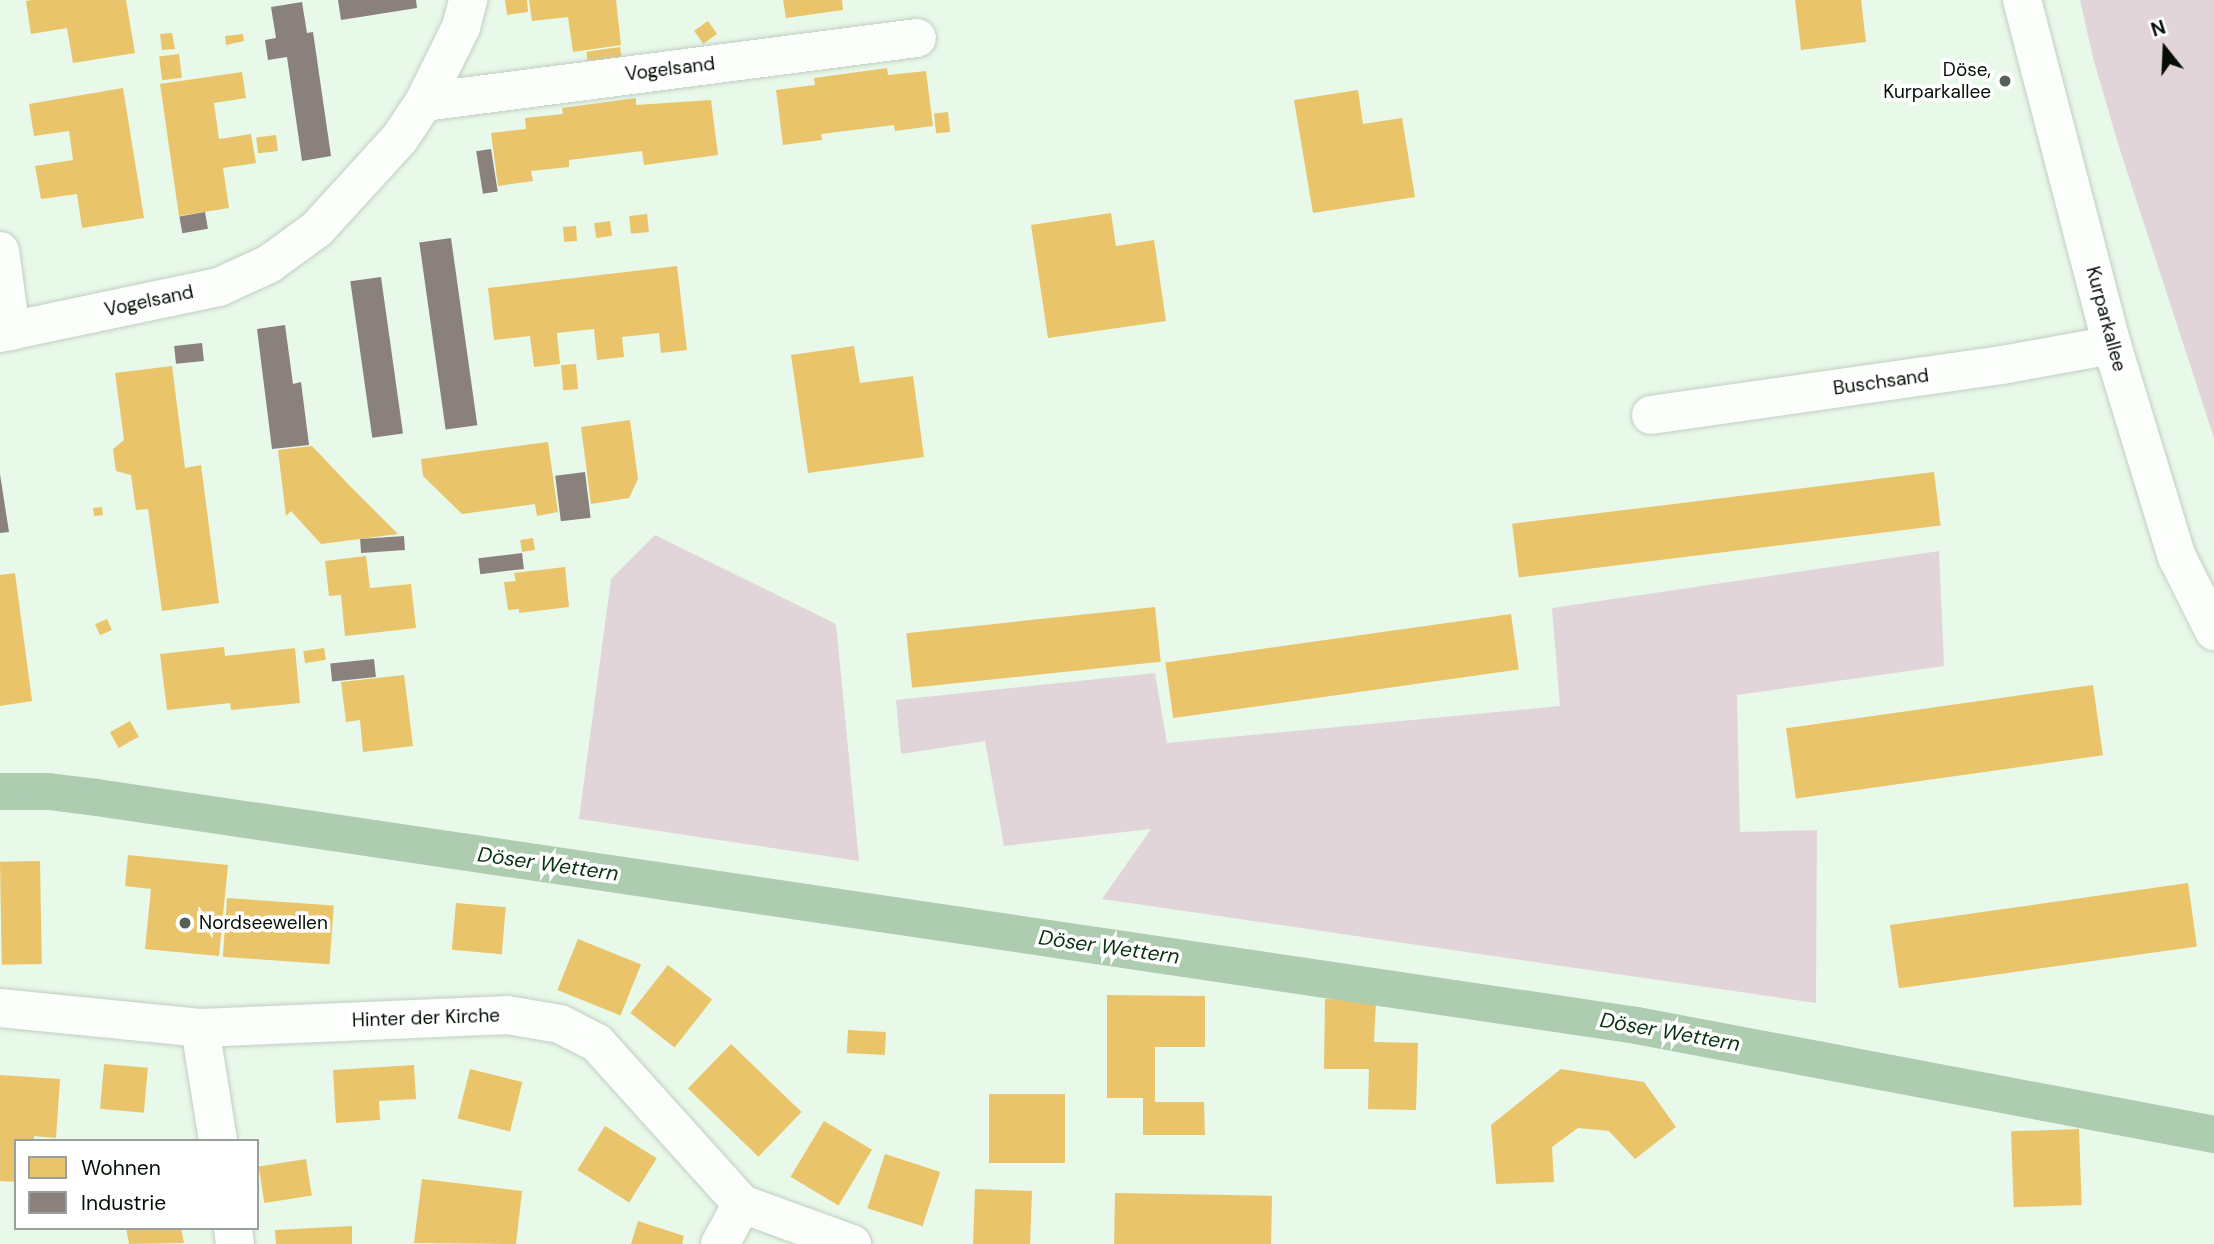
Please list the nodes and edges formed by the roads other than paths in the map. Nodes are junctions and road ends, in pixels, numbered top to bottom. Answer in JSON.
{"nodes":[{"id":1,"x":468,"y":0,"type":"edge"},
{"id":2,"x":2022,"y":0,"type":"edge"},
{"id":3,"x":917,"y":37,"type":"dead end"},
{"id":4,"x":424,"y":102,"type":"junction"},
{"id":5,"x":0,"y":251,"type":"edge"},
{"id":6,"x":5,"y":332,"type":"edge"},
{"id":7,"x":2112,"y":345,"type":"junction"},
{"id":8,"x":1651,"y":415,"type":"dead end"},
{"id":9,"x":2214,"y":631,"type":"edge"},
{"id":10,"x":0,"y":1008,"type":"edge"},
{"id":11,"x":200,"y":1028,"type":"junction"},
{"id":12,"x":218,"y":1139,"type":"edge"},
{"id":13,"x":742,"y":1205,"type":"junction"},
{"id":14,"x":720,"y":1244,"type":"edge"},
{"id":15,"x":852,"y":1244,"type":"edge"}],
"edges":[{"from":1,"to":4,"type":"street","name":"Vogelsand"},
{"from":2,"to":7,"type":"street","name":"Kurparkallee"},
{"from":3,"to":4,"type":"street","name":"Vogelsand"},
{"from":4,"to":6,"type":"street","name":"Vogelsand"},
{"from":5,"to":6,"type":"street","name":"Vogelsand"},
{"from":7,"to":8,"type":"street","name":"Buschsand"},
{"from":7,"to":9,"type":"street","name":"Kurparkallee"},
{"from":10,"to":11,"type":"street","name":"Hinter der Kirche"},
{"from":11,"to":12,"type":"street"},
{"from":11,"to":13,"type":"street","name":"Hinter der Kirche"},
{"from":13,"to":14,"type":"street"},
{"from":13,"to":15,"type":"street","name":"Hinter der Kirche"}]}
